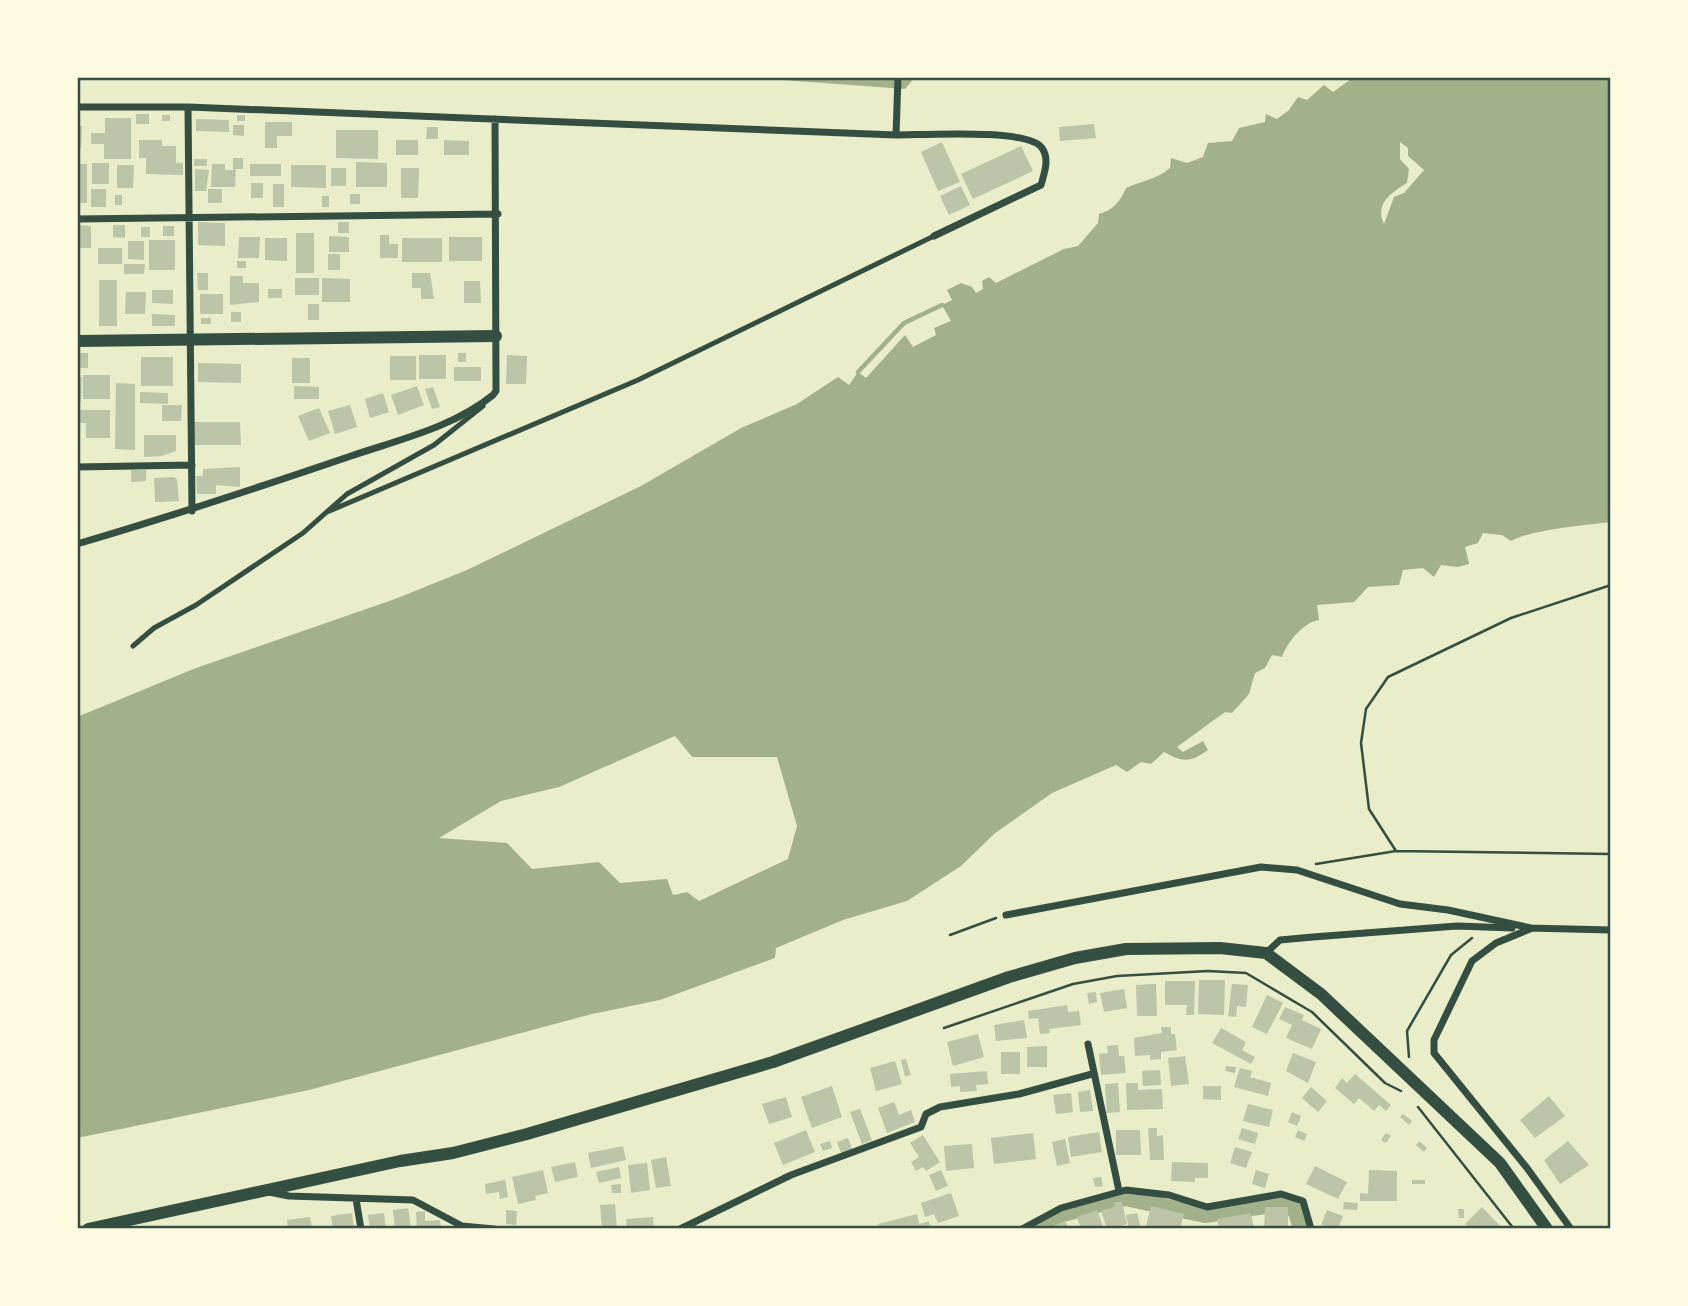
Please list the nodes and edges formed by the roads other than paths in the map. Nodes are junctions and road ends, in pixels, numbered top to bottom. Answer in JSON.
{"nodes":[{"id":1,"x":898,"y":77,"type":"edge"},
{"id":2,"x":77,"y":107,"type":"edge"},
{"id":3,"x":188,"y":107,"type":"junction"},
{"id":4,"x":495,"y":118,"type":"junction"},
{"id":5,"x":896,"y":135,"type":"junction"},
{"id":6,"x":498,"y":214,"type":"junction"},
{"id":7,"x":188,"y":217,"type":"junction"},
{"id":8,"x":77,"y":219,"type":"edge"},
{"id":9,"x":934,"y":236,"type":"joint"},
{"id":10,"x":496,"y":336,"type":"junction"},
{"id":11,"x":192,"y":339,"type":"junction"},
{"id":12,"x":77,"y":341,"type":"edge"},
{"id":13,"x":490,"y":398,"type":"junction"},
{"id":14,"x":192,"y":465,"type":"junction"},
{"id":15,"x":77,"y":467,"type":"edge"},
{"id":16,"x":192,"y":511,"type":"junction"},
{"id":17,"x":327,"y":512,"type":"junction"},
{"id":18,"x":77,"y":544,"type":"edge"},
{"id":19,"x":133,"y":646,"type":"dead end"},
{"id":20,"x":1006,"y":915,"type":"road end"},
{"id":21,"x":1531,"y":928,"type":"junction"},
{"id":22,"x":1611,"y":930,"type":"edge"},
{"id":23,"x":1266,"y":953,"type":"junction"},
{"id":24,"x":1087,"y":1044,"type":"dead end"},
{"id":25,"x":1092,"y":1074,"type":"junction"},
{"id":26,"x":265,"y":1191,"type":"junction"},
{"id":27,"x":1119,"y":1191,"type":"junction"},
{"id":28,"x":356,"y":1199,"type":"junction"},
{"id":29,"x":462,"y":1227,"type":"edge"},
{"id":30,"x":88,"y":1229,"type":"edge"},
{"id":31,"x":361,"y":1229,"type":"edge"},
{"id":32,"x":494,"y":1229,"type":"edge"},
{"id":33,"x":680,"y":1229,"type":"edge"},
{"id":34,"x":1023,"y":1229,"type":"edge"},
{"id":35,"x":1311,"y":1229,"type":"edge"},
{"id":36,"x":1547,"y":1229,"type":"edge"},
{"id":37,"x":1571,"y":1229,"type":"edge"}],
"edges":[{"from":1,"to":5,"type":"street"},
{"from":2,"to":3,"type":"street"},
{"from":3,"to":4,"type":"street"},
{"from":3,"to":7,"type":"street"},
{"from":4,"to":5,"type":"street"},
{"from":4,"to":6,"type":"street"},
{"from":5,"to":9,"type":"street"},
{"from":6,"to":7,"type":"street"},
{"from":6,"to":10,"type":"street"},
{"from":7,"to":8,"type":"street"},
{"from":7,"to":11,"type":"street"},
{"from":9,"to":17,"type":"lane"},
{"from":10,"to":11,"type":"street"},
{"from":10,"to":13,"type":"street"},
{"from":11,"to":12,"type":"street"},
{"from":11,"to":14,"type":"street"},
{"from":13,"to":16,"type":"street"},
{"from":13,"to":17,"type":"lane"},
{"from":14,"to":15,"type":"street"},
{"from":14,"to":16,"type":"street"},
{"from":16,"to":18,"type":"street"},
{"from":17,"to":19,"type":"lane"},
{"from":20,"to":21,"type":"street"},
{"from":21,"to":22,"type":"street"},
{"from":21,"to":23,"type":"street"},
{"from":21,"to":37,"type":"street"},
{"from":23,"to":26,"type":"street"},
{"from":23,"to":36,"type":"street"},
{"from":24,"to":25,"type":"street"},
{"from":25,"to":27,"type":"street"},
{"from":25,"to":33,"type":"street"},
{"from":26,"to":28,"type":"street"},
{"from":26,"to":30,"type":"street"},
{"from":27,"to":34,"type":"street"},
{"from":27,"to":35,"type":"street"},
{"from":28,"to":29,"type":"street"},
{"from":28,"to":31,"type":"street"},
{"from":29,"to":32,"type":"street"}]}
